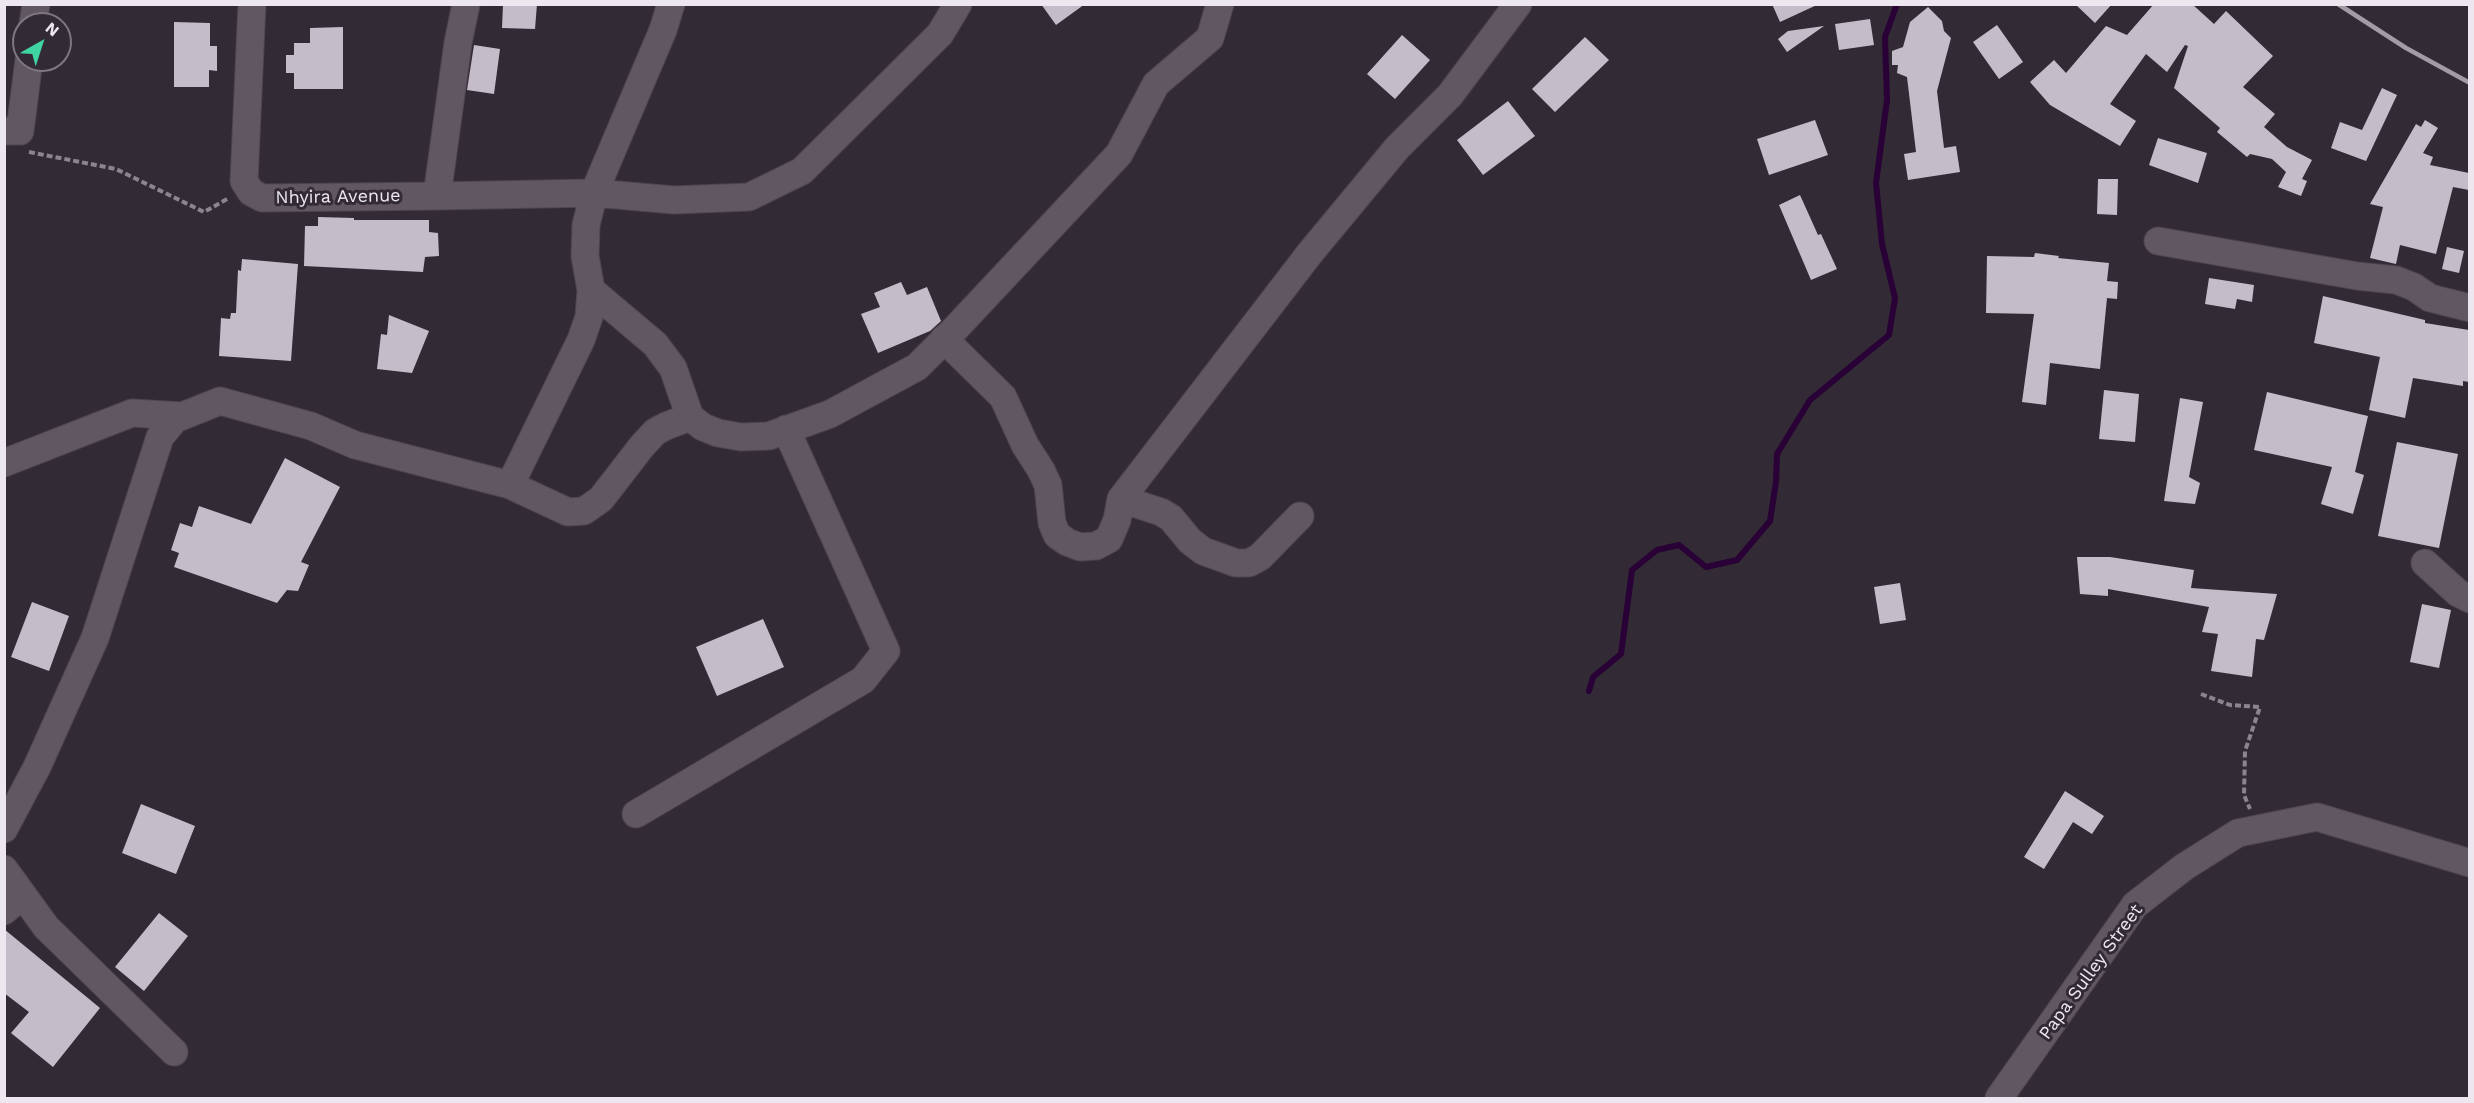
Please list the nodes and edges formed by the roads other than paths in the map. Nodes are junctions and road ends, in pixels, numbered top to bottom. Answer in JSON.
{"nodes":[{"id":1,"x":252,"y":4,"type":"edge"},
{"id":2,"x":466,"y":4,"type":"edge"},
{"id":3,"x":671,"y":4,"type":"edge"},
{"id":4,"x":958,"y":4,"type":"edge"},
{"id":5,"x":1220,"y":4,"type":"edge"},
{"id":6,"x":1518,"y":4,"type":"edge"},
{"id":7,"x":27,"y":72,"type":"edge"},
{"id":8,"x":4,"y":131,"type":"edge"},
{"id":9,"x":594,"y":193,"type":"junction"},
{"id":10,"x":437,"y":196,"type":"junction"},
{"id":11,"x":2158,"y":241,"type":"dead end"},
{"id":12,"x":591,"y":290,"type":"junction"},
{"id":13,"x":2469,"y":308,"type":"edge"},
{"id":14,"x":944,"y":339,"type":"junction"},
{"id":15,"x":182,"y":416,"type":"junction"},
{"id":16,"x":690,"y":417,"type":"junction"},
{"id":17,"x":786,"y":429,"type":"junction"},
{"id":18,"x":4,"y":463,"type":"edge"},
{"id":19,"x":510,"y":485,"type":"junction"},
{"id":20,"x":1121,"y":499,"type":"junction"},
{"id":21,"x":1300,"y":516,"type":"dead end"},
{"id":22,"x":2425,"y":563,"type":"dead end"},
{"id":23,"x":2469,"y":598,"type":"edge"},
{"id":24,"x":636,"y":814,"type":"dead end"},
{"id":25,"x":4,"y":829,"type":"edge"},
{"id":26,"x":2469,"y":863,"type":"edge"},
{"id":27,"x":4,"y":869,"type":"edge"},
{"id":28,"x":14,"y":903,"type":"edge"},
{"id":29,"x":174,"y":1052,"type":"dead end"},
{"id":30,"x":1999,"y":1098,"type":"edge"}],
"edges":[{"from":1,"to":10,"type":"street","name":"Nhyira Avenue"},
{"from":2,"to":10,"type":"street"},
{"from":3,"to":9,"type":"street"},
{"from":4,"to":9,"type":"street","name":"Nhyira Avenue"},
{"from":5,"to":14,"type":"street"},
{"from":6,"to":20,"type":"street"},
{"from":7,"to":8,"type":"street"},
{"from":9,"to":10,"type":"street","name":"Nhyira Avenue"},
{"from":9,"to":12,"type":"street"},
{"from":11,"to":13,"type":"street"},
{"from":12,"to":16,"type":"street"},
{"from":12,"to":19,"type":"street"},
{"from":14,"to":17,"type":"street"},
{"from":14,"to":20,"type":"street"},
{"from":15,"to":18,"type":"street"},
{"from":15,"to":19,"type":"street"},
{"from":15,"to":25,"type":"street"},
{"from":16,"to":17,"type":"street"},
{"from":16,"to":19,"type":"street"},
{"from":17,"to":24,"type":"street"},
{"from":20,"to":21,"type":"street"},
{"from":22,"to":23,"type":"street"},
{"from":26,"to":30,"type":"street","name":"Papa Sulley Street"},
{"from":27,"to":28,"type":"street"},
{"from":28,"to":29,"type":"street"}]}
